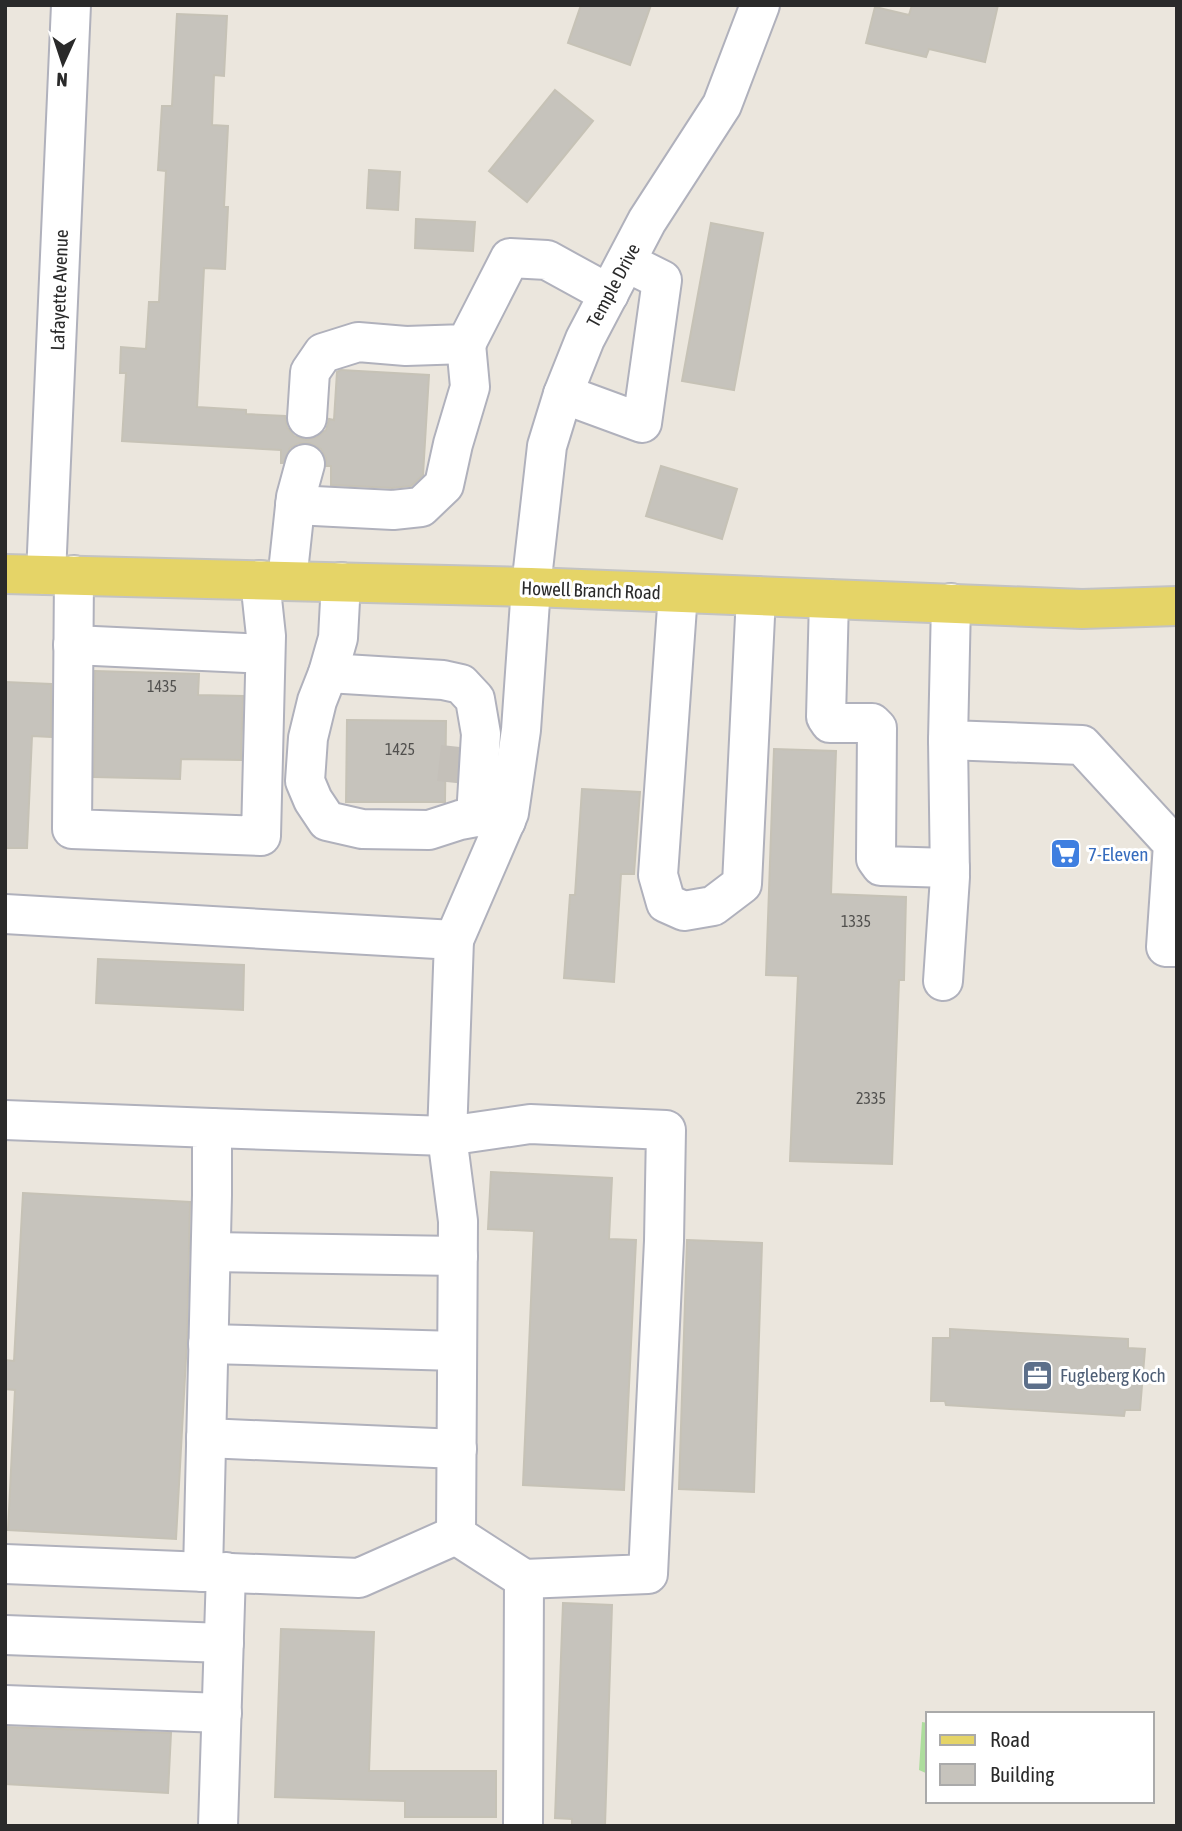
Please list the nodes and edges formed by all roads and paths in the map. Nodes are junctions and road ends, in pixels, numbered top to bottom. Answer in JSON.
{"nodes":[{"id":1,"x":71,"y":5,"type":"edge"},
{"id":2,"x":760,"y":5,"type":"edge"},
{"id":3,"x":617,"y":278,"type":"junction"},
{"id":4,"x":466,"y":344,"type":"junction"},
{"id":5,"x":563,"y":394,"type":"junction"},
{"id":6,"x":307,"y":418,"type":"dead end"},
{"id":7,"x":305,"y":464,"type":"dead end"},
{"id":8,"x":295,"y":505,"type":"junction"},
{"id":9,"x":5,"y":574,"type":"edge"},
{"id":10,"x":60,"y":575,"type":"junction"},
{"id":11,"x":274,"y":581,"type":"junction"},
{"id":12,"x":341,"y":582,"type":"junction"},
{"id":13,"x":531,"y":587,"type":"junction"},
{"id":14,"x":678,"y":593,"type":"junction"},
{"id":15,"x":756,"y":596,"type":"junction"},
{"id":16,"x":829,"y":599,"type":"junction"},
{"id":17,"x":951,"y":603,"type":"junction"},
{"id":18,"x":1177,"y":606,"type":"edge"},
{"id":19,"x":73,"y":645,"type":"junction"},
{"id":20,"x":265,"y":654,"type":"junction"},
{"id":21,"x":328,"y":673,"type":"junction"},
{"id":22,"x":478,"y":714,"type":"junction"},
{"id":23,"x":947,"y":740,"type":"junction"},
{"id":24,"x":471,"y":797,"type":"junction"},
{"id":25,"x":950,"y":868,"type":"junction"},
{"id":26,"x":5,"y":914,"type":"edge"},
{"id":27,"x":454,"y":940,"type":"junction"},
{"id":28,"x":1177,"y":947,"type":"edge"},
{"id":29,"x":943,"y":981,"type":"dead end"},
{"id":30,"x":5,"y":1120,"type":"edge"},
{"id":31,"x":212,"y":1128,"type":"junction"},
{"id":32,"x":447,"y":1136,"type":"junction"},
{"id":33,"x":211,"y":1252,"type":"junction"},
{"id":34,"x":458,"y":1256,"type":"junction"},
{"id":35,"x":208,"y":1344,"type":"junction"},
{"id":36,"x":457,"y":1351,"type":"junction"},
{"id":37,"x":206,"y":1438,"type":"junction"},
{"id":38,"x":457,"y":1449,"type":"junction"},
{"id":39,"x":456,"y":1535,"type":"junction"},
{"id":40,"x":5,"y":1564,"type":"edge"},
{"id":41,"x":215,"y":1572,"type":"junction"},
{"id":42,"x":524,"y":1579,"type":"junction"},
{"id":43,"x":5,"y":1635,"type":"edge"},
{"id":44,"x":224,"y":1643,"type":"junction"},
{"id":45,"x":5,"y":1705,"type":"edge"},
{"id":46,"x":222,"y":1713,"type":"junction"},
{"id":47,"x":218,"y":1826,"type":"edge"},
{"id":48,"x":523,"y":1826,"type":"edge"}],
"edges":[{"from":1,"to":10,"type":"street","name":"Lafayette Avenue"},
{"from":2,"to":3,"type":"street","name":"Temple Drive"},
{"from":3,"to":4,"type":"street"},
{"from":3,"to":5,"type":"street","name":"Temple Drive"},
{"from":3,"to":5,"type":"street"},
{"from":4,"to":6,"type":"street"},
{"from":4,"to":8,"type":"street"},
{"from":5,"to":13,"type":"street","name":"Temple Drive"},
{"from":7,"to":8,"type":"street"},
{"from":8,"to":11,"type":"street"},
{"from":9,"to":10,"type":"main road","name":"Howell Branch Road"},
{"from":10,"to":11,"type":"main road","name":"Howell Branch Road"},
{"from":10,"to":19,"type":"street","name":"Lafayette Avenue"},
{"from":11,"to":12,"type":"main road","name":"Howell Branch Road"},
{"from":11,"to":20,"type":"street"},
{"from":12,"to":13,"type":"main road","name":"Howell Branch Road"},
{"from":12,"to":21,"type":"street"},
{"from":13,"to":14,"type":"main road","name":"Howell Branch Road"},
{"from":13,"to":24,"type":"street","name":"Temple Drive"},
{"from":14,"to":15,"type":"main road","name":"Howell Branch Road"},
{"from":14,"to":15,"type":"street"},
{"from":15,"to":16,"type":"main road","name":"Howell Branch Road"},
{"from":16,"to":17,"type":"main road","name":"Howell Branch Road"},
{"from":16,"to":25,"type":"street"},
{"from":17,"to":18,"type":"main road","name":"Howell Branch Road"},
{"from":17,"to":23,"type":"street"},
{"from":19,"to":20,"type":"street"},
{"from":19,"to":20,"type":"street","name":"Lafayette Avenue"},
{"from":21,"to":22,"type":"street"},
{"from":21,"to":24,"type":"street"},
{"from":22,"to":24,"type":"street"},
{"from":22,"to":24,"type":"street"},
{"from":23,"to":25,"type":"street"},
{"from":23,"to":28,"type":"street"},
{"from":24,"to":27,"type":"street"},
{"from":25,"to":29,"type":"street"},
{"from":26,"to":27,"type":"street"},
{"from":27,"to":32,"type":"street"},
{"from":30,"to":31,"type":"street"},
{"from":31,"to":32,"type":"street"},
{"from":31,"to":33,"type":"street"},
{"from":32,"to":34,"type":"street"},
{"from":32,"to":42,"type":"street"},
{"from":33,"to":34,"type":"street"},
{"from":33,"to":35,"type":"street"},
{"from":34,"to":36,"type":"street"},
{"from":35,"to":36,"type":"street"},
{"from":35,"to":37,"type":"street"},
{"from":36,"to":38,"type":"street"},
{"from":37,"to":38,"type":"street"},
{"from":37,"to":41,"type":"street"},
{"from":38,"to":39,"type":"street"},
{"from":39,"to":41,"type":"street"},
{"from":39,"to":42,"type":"street"},
{"from":40,"to":41,"type":"street"},
{"from":41,"to":44,"type":"street"},
{"from":42,"to":48,"type":"street"},
{"from":43,"to":44,"type":"street"},
{"from":44,"to":46,"type":"street"},
{"from":45,"to":46,"type":"street"},
{"from":46,"to":47,"type":"street"}]}
